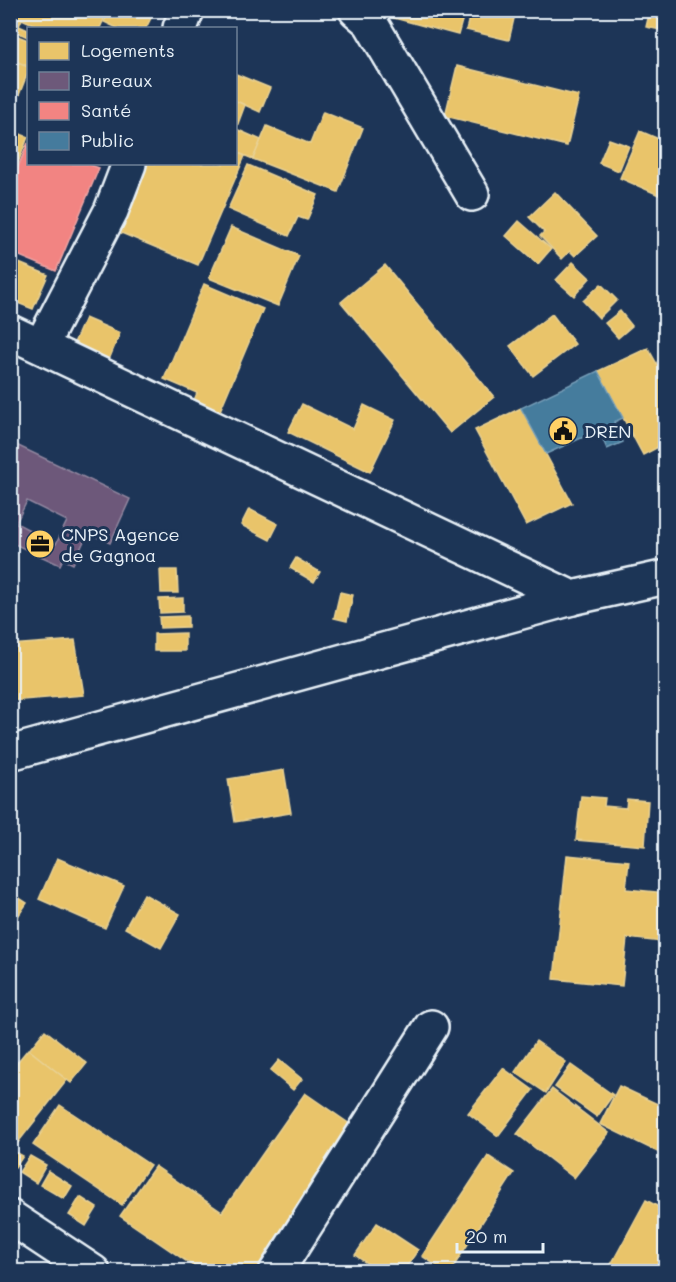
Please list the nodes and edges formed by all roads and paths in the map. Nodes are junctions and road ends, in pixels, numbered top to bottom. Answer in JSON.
{"nodes":[{"id":1,"x":187,"y":10,"type":"edge"},
{"id":2,"x":356,"y":10,"type":"edge"},
{"id":3,"x":180,"y":27,"type":"edge"},
{"id":4,"x":129,"y":165,"type":"edge"},
{"id":5,"x":472,"y":194,"type":"dead end"},
{"id":6,"x":10,"y":332,"type":"edge"},
{"id":7,"x":40,"y":346,"type":"junction"},
{"id":8,"x":666,"y":577,"type":"edge"},
{"id":9,"x":572,"y":598,"type":"junction"},
{"id":10,"x":10,"y":753,"type":"edge"},
{"id":11,"x":431,"y":1027,"type":"dead end"},
{"id":12,"x":10,"y":1217,"type":"edge"},
{"id":13,"x":93,"y":1272,"type":"edge"},
{"id":14,"x":276,"y":1272,"type":"edge"}],
"edges":[{"from":1,"to":3,"type":"street"},
{"from":2,"to":5,"type":"street"},
{"from":4,"to":7,"type":"street"},
{"from":6,"to":7,"type":"street"},
{"from":7,"to":9,"type":"street"},
{"from":8,"to":9,"type":"street"},
{"from":9,"to":10,"type":"street"},
{"from":11,"to":14,"type":"street"},
{"from":12,"to":13,"type":"street"}]}
